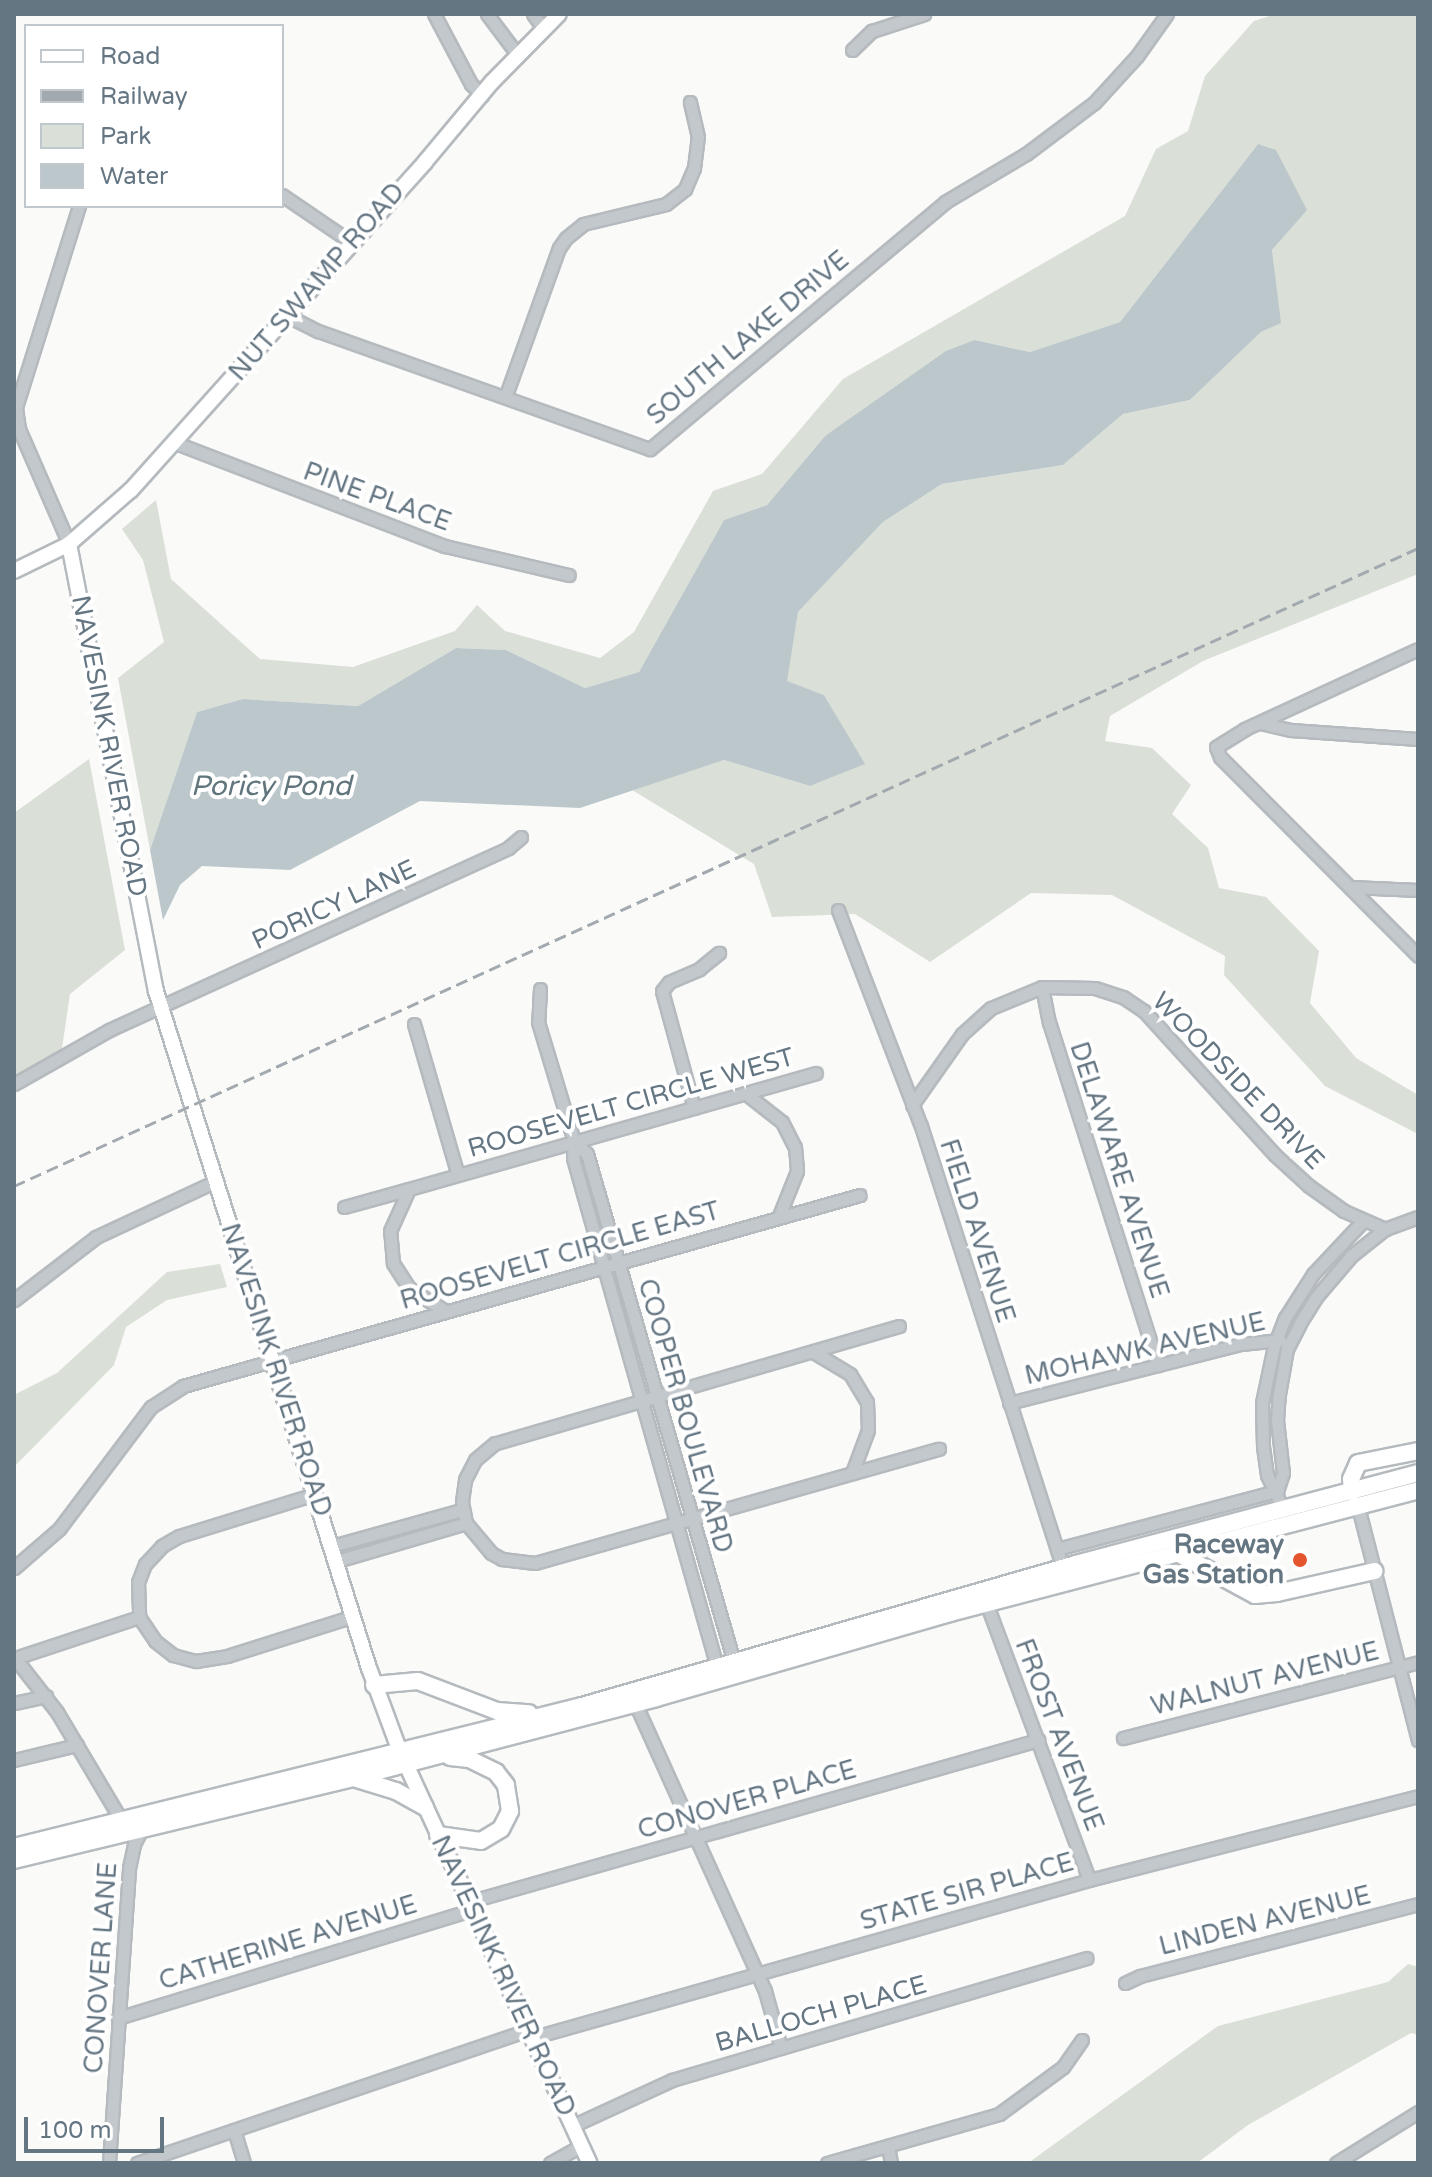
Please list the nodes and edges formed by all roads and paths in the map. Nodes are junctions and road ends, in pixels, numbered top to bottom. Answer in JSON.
{"nodes":[{"id":1,"x":434,"y":14,"type":"edge"},
{"id":2,"x":487,"y":14,"type":"edge"},
{"id":3,"x":533,"y":14,"type":"edge"},
{"id":4,"x":559,"y":14,"type":"edge"},
{"id":5,"x":924,"y":14,"type":"edge"},
{"id":6,"x":1167,"y":14,"type":"edge"},
{"id":7,"x":543,"y":28,"type":"junction"},
{"id":8,"x":852,"y":50,"type":"dead end"},
{"id":9,"x":517,"y":54,"type":"junction"},
{"id":10,"x":482,"y":95,"type":"junction"},
{"id":11,"x":690,"y":102,"type":"dead end"},
{"id":12,"x":284,"y":196,"type":"edge"},
{"id":13,"x":78,"y":208,"type":"edge"},
{"id":14,"x":351,"y":242,"type":"junction"},
{"id":15,"x":288,"y":316,"type":"junction"},
{"id":16,"x":506,"y":395,"type":"junction"},
{"id":17,"x":176,"y":443,"type":"junction"},
{"id":18,"x":69,"y":544,"type":"junction"},
{"id":19,"x":14,"y":571,"type":"edge"},
{"id":20,"x":569,"y":575,"type":"dead end"},
{"id":21,"x":1418,"y":649,"type":"edge"},
{"id":22,"x":1259,"y":723,"type":"junction"},
{"id":23,"x":1418,"y":739,"type":"edge"},
{"id":24,"x":521,"y":837,"type":"dead end"},
{"id":25,"x":1351,"y":887,"type":"junction"},
{"id":26,"x":1418,"y":890,"type":"edge"},
{"id":27,"x":838,"y":910,"type":"dead end"},
{"id":28,"x":719,"y":953,"type":"dead end"},
{"id":29,"x":1418,"y":956,"type":"edge"},
{"id":30,"x":1042,"y":987,"type":"junction"},
{"id":31,"x":540,"y":989,"type":"dead end"},
{"id":32,"x":161,"y":1008,"type":"junction"},
{"id":33,"x":414,"y":1024,"type":"dead end"},
{"id":34,"x":816,"y":1073,"type":"dead end"},
{"id":35,"x":14,"y":1084,"type":"edge"},
{"id":36,"x":745,"y":1093,"type":"junction"},
{"id":37,"x":912,"y":1105,"type":"junction"},
{"id":38,"x":694,"y":1108,"type":"junction"},
{"id":39,"x":574,"y":1141,"type":"junction"},
{"id":40,"x":458,"y":1175,"type":"junction"},
{"id":41,"x":216,"y":1181,"type":"junction"},
{"id":42,"x":409,"y":1189,"type":"junction"},
{"id":43,"x":860,"y":1195,"type":"dead end"},
{"id":44,"x":344,"y":1207,"type":"dead end"},
{"id":45,"x":779,"y":1216,"type":"junction"},
{"id":46,"x":1418,"y":1217,"type":"edge"},
{"id":47,"x":1363,"y":1221,"type":"junction"},
{"id":48,"x":1385,"y":1229,"type":"junction"},
{"id":49,"x":618,"y":1263,"type":"junction"},
{"id":50,"x":604,"y":1267,"type":"junction"},
{"id":51,"x":14,"y":1300,"type":"edge"},
{"id":52,"x":445,"y":1311,"type":"junction"},
{"id":53,"x":899,"y":1326,"type":"dead end"},
{"id":54,"x":1277,"y":1338,"type":"junction"},
{"id":55,"x":1290,"y":1343,"type":"junction"},
{"id":56,"x":815,"y":1353,"type":"junction"},
{"id":57,"x":273,"y":1361,"type":"junction"},
{"id":58,"x":1158,"y":1365,"type":"junction"},
{"id":59,"x":655,"y":1395,"type":"junction"},
{"id":60,"x":641,"y":1399,"type":"junction"},
{"id":61,"x":1009,"y":1403,"type":"junction"},
{"id":62,"x":939,"y":1449,"type":"dead end"},
{"id":63,"x":1418,"y":1451,"type":"edge"},
{"id":64,"x":852,"y":1473,"type":"junction"},
{"id":65,"x":1418,"y":1473,"type":"edge"},
{"id":66,"x":1418,"y":1490,"type":"edge"},
{"id":67,"x":1277,"y":1491,"type":"junction"},
{"id":68,"x":315,"y":1494,"type":"junction"},
{"id":69,"x":1356,"y":1499,"type":"junction"},
{"id":70,"x":1283,"y":1509,"type":"junction"},
{"id":71,"x":462,"y":1510,"type":"junction"},
{"id":72,"x":690,"y":1519,"type":"junction"},
{"id":73,"x":466,"y":1523,"type":"junction"},
{"id":74,"x":676,"y":1523,"type":"junction"},
{"id":75,"x":1057,"y":1549,"type":"junction"},
{"id":76,"x":334,"y":1553,"type":"junction"},
{"id":77,"x":1181,"y":1555,"type":"junction"},
{"id":78,"x":14,"y":1568,"type":"edge"},
{"id":79,"x":1063,"y":1568,"type":"junction"},
{"id":80,"x":1375,"y":1571,"type":"junction"},
{"id":81,"x":987,"y":1605,"type":"junction"},
{"id":82,"x":354,"y":1616,"type":"junction"},
{"id":83,"x":139,"y":1617,"type":"junction"},
{"id":84,"x":14,"y":1658,"type":"edge"},
{"id":85,"x":734,"y":1662,"type":"junction"},
{"id":86,"x":1418,"y":1662,"type":"edge"},
{"id":87,"x":717,"y":1667,"type":"junction"},
{"id":88,"x":1399,"y":1667,"type":"junction"},
{"id":89,"x":374,"y":1685,"type":"junction"},
{"id":90,"x":46,"y":1696,"type":"junction"},
{"id":91,"x":14,"y":1703,"type":"edge"},
{"id":92,"x":635,"y":1703,"type":"junction"},
{"id":93,"x":554,"y":1712,"type":"junction"},
{"id":94,"x":1123,"y":1738,"type":"dead end"},
{"id":95,"x":1038,"y":1740,"type":"junction"},
{"id":96,"x":1418,"y":1740,"type":"edge"},
{"id":97,"x":77,"y":1745,"type":"junction"},
{"id":98,"x":402,"y":1756,"type":"junction"},
{"id":99,"x":436,"y":1756,"type":"junction"},
{"id":100,"x":14,"y":1760,"type":"edge"},
{"id":101,"x":352,"y":1778,"type":"junction"},
{"id":102,"x":1418,"y":1796,"type":"edge"},
{"id":103,"x":425,"y":1807,"type":"junction"},
{"id":104,"x":121,"y":1820,"type":"junction"},
{"id":105,"x":143,"y":1828,"type":"junction"},
{"id":106,"x":438,"y":1835,"type":"junction"},
{"id":107,"x":695,"y":1837,"type":"junction"},
{"id":108,"x":14,"y":1847,"type":"edge"},
{"id":109,"x":14,"y":1860,"type":"edge"},
{"id":110,"x":1089,"y":1880,"type":"junction"},
{"id":111,"x":1418,"y":1904,"type":"edge"},
{"id":112,"x":469,"y":1906,"type":"junction"},
{"id":113,"x":1086,"y":1958,"type":"dead end"},
{"id":114,"x":758,"y":1974,"type":"junction"},
{"id":115,"x":1125,"y":1983,"type":"dead end"},
{"id":116,"x":118,"y":2018,"type":"junction"},
{"id":117,"x":529,"y":2034,"type":"junction"},
{"id":118,"x":1082,"y":2040,"type":"dead end"},
{"id":119,"x":781,"y":2048,"type":"junction"},
{"id":120,"x":1418,"y":2112,"type":"edge"},
{"id":121,"x":572,"y":2126,"type":"junction"},
{"id":122,"x":234,"y":2130,"type":"junction"},
{"id":123,"x":581,"y":2146,"type":"junction"},
{"id":124,"x":888,"y":2146,"type":"junction"},
{"id":125,"x":109,"y":2163,"type":"edge"},
{"id":126,"x":137,"y":2163,"type":"edge"},
{"id":127,"x":244,"y":2163,"type":"edge"},
{"id":128,"x":550,"y":2163,"type":"edge"},
{"id":129,"x":589,"y":2163,"type":"edge"},
{"id":130,"x":827,"y":2163,"type":"edge"},
{"id":131,"x":891,"y":2163,"type":"edge"},
{"id":132,"x":1336,"y":2163,"type":"edge"}],
"edges":[{"from":1,"to":10,"type":"street"},
{"from":2,"to":9,"type":"street"},
{"from":3,"to":7,"type":"street"},
{"from":4,"to":7,"type":"main road","name":"NUT SWAMP ROAD"},
{"from":5,"to":8,"type":"street"},
{"from":6,"to":16,"type":"street","name":"SOUTH LAKE DRIVE"},
{"from":7,"to":9,"type":"main road","name":"NUT SWAMP ROAD"},
{"from":9,"to":10,"type":"main road","name":"NUT SWAMP ROAD"},
{"from":10,"to":14,"type":"main road","name":"NUT SWAMP ROAD"},
{"from":11,"to":16,"type":"street"},
{"from":12,"to":14,"type":"street"},
{"from":13,"to":18,"type":"street"},
{"from":14,"to":15,"type":"main road","name":"NUT SWAMP ROAD"},
{"from":15,"to":16,"type":"street","name":"SOUTH LAKE DRIVE"},
{"from":15,"to":17,"type":"main road","name":"NUT SWAMP ROAD"},
{"from":17,"to":18,"type":"main road","name":"NUT SWAMP ROAD"},
{"from":17,"to":20,"type":"street","name":"PINE PLACE"},
{"from":18,"to":19,"type":"main road","name":"NUT SWAMP ROAD"},
{"from":18,"to":32,"type":"main road","name":"NAVESINK RIVER ROAD"},
{"from":21,"to":22,"type":"street"},
{"from":22,"to":23,"type":"street"},
{"from":22,"to":25,"type":"street"},
{"from":24,"to":32,"type":"street","name":"PORICY LANE"},
{"from":25,"to":26,"type":"street"},
{"from":25,"to":29,"type":"street"},
{"from":27,"to":37,"type":"street","name":"FIELD AVENUE"},
{"from":28,"to":38,"type":"street"},
{"from":30,"to":37,"type":"street","name":"WOODSIDE DRIVE"},
{"from":30,"to":47,"type":"street","name":"WOODSIDE DRIVE"},
{"from":30,"to":58,"type":"street","name":"DELAWARE AVENUE"},
{"from":31,"to":39,"type":"street","name":"COOPER BOULEVARD"},
{"from":32,"to":35,"type":"street","name":"PORICY LANE"},
{"from":32,"to":41,"type":"main road","name":"NAVESINK RIVER ROAD"},
{"from":33,"to":40,"type":"street"},
{"from":34,"to":36,"type":"street","name":"ROOSEVELT CIRCLE WEST"},
{"from":36,"to":38,"type":"street","name":"ROOSEVELT CIRCLE WEST"},
{"from":36,"to":45,"type":"street"},
{"from":37,"to":61,"type":"street","name":"FIELD AVENUE"},
{"from":38,"to":39,"type":"street","name":"ROOSEVELT CIRCLE WEST"},
{"from":39,"to":40,"type":"street","name":"ROOSEVELT CIRCLE WEST"},
{"from":39,"to":49,"type":"street","name":"COOPER BOULEVARD"},
{"from":39,"to":50,"type":"street","name":"COOPER BOULEVARD"},
{"from":40,"to":42,"type":"street","name":"ROOSEVELT CIRCLE WEST"},
{"from":41,"to":51,"type":"street"},
{"from":41,"to":57,"type":"main road","name":"NAVESINK RIVER ROAD"},
{"from":42,"to":44,"type":"street"},
{"from":42,"to":52,"type":"street"},
{"from":43,"to":45,"type":"street","name":"ROOSEVELT CIRCLE EAST"},
{"from":45,"to":49,"type":"street","name":"ROOSEVELT CIRCLE EAST"},
{"from":46,"to":48,"type":"street"},
{"from":47,"to":48,"type":"street","name":"WOODSIDE DRIVE"},
{"from":47,"to":54,"type":"street"},
{"from":48,"to":55,"type":"street"},
{"from":49,"to":50,"type":"street","name":"ROOSEVELT CIRCLE EAST"},
{"from":49,"to":59,"type":"street","name":"COOPER BOULEVARD"},
{"from":50,"to":52,"type":"street","name":"ROOSEVELT CIRCLE EAST"},
{"from":50,"to":60,"type":"street","name":"COOPER BOULEVARD"},
{"from":52,"to":57,"type":"street","name":"ROOSEVELT CIRCLE EAST"},
{"from":53,"to":56,"type":"street"},
{"from":54,"to":55,"type":"street","name":"MOHAWK AVENUE"},
{"from":54,"to":58,"type":"street","name":"MOHAWK AVENUE"},
{"from":54,"to":67,"type":"street"},
{"from":55,"to":67,"type":"street"},
{"from":56,"to":59,"type":"street"},
{"from":56,"to":64,"type":"street"},
{"from":57,"to":68,"type":"main road","name":"NAVESINK RIVER ROAD"},
{"from":57,"to":78,"type":"street","name":"ROOSEVELT CIRCLE EAST"},
{"from":58,"to":61,"type":"street","name":"MOHAWK AVENUE"},
{"from":59,"to":60,"type":"street"},
{"from":59,"to":72,"type":"street","name":"COOPER BOULEVARD"},
{"from":60,"to":71,"type":"street"},
{"from":60,"to":74,"type":"street","name":"COOPER BOULEVARD"},
{"from":61,"to":75,"type":"street","name":"FIELD AVENUE"},
{"from":62,"to":64,"type":"street"},
{"from":63,"to":69,"type":"highway"},
{"from":64,"to":72,"type":"street"},
{"from":65,"to":69,"type":"highway"},
{"from":66,"to":69,"type":"highway"},
{"from":67,"to":70,"type":"street"},
{"from":67,"to":75,"type":"street"},
{"from":68,"to":76,"type":"main road","name":"NAVESINK RIVER ROAD"},
{"from":68,"to":83,"type":"street"},
{"from":69,"to":70,"type":"highway"},
{"from":69,"to":77,"type":"highway"},
{"from":69,"to":80,"type":"street"},
{"from":70,"to":79,"type":"highway"},
{"from":71,"to":73,"type":"street"},
{"from":71,"to":76,"type":"street"},
{"from":72,"to":74,"type":"street"},
{"from":72,"to":85,"type":"street","name":"COOPER BOULEVARD"},
{"from":73,"to":74,"type":"street"},
{"from":73,"to":76,"type":"street"},
{"from":74,"to":87,"type":"street","name":"COOPER BOULEVARD"},
{"from":75,"to":79,"type":"street","name":"FIELD AVENUE"},
{"from":76,"to":82,"type":"main road","name":"NAVESINK RIVER ROAD"},
{"from":77,"to":80,"type":"highway"},
{"from":77,"to":81,"type":"highway"},
{"from":79,"to":85,"type":"highway"},
{"from":80,"to":88,"type":"street"},
{"from":81,"to":92,"type":"highway"},
{"from":81,"to":95,"type":"street","name":"FROST AVENUE"},
{"from":82,"to":83,"type":"street"},
{"from":82,"to":89,"type":"main road","name":"NAVESINK RIVER ROAD"},
{"from":83,"to":84,"type":"street"},
{"from":84,"to":90,"type":"street"},
{"from":85,"to":87,"type":"highway"},
{"from":86,"to":88,"type":"street","name":"WALNUT AVENUE"},
{"from":87,"to":93,"type":"highway"},
{"from":88,"to":94,"type":"street","name":"WALNUT AVENUE"},
{"from":88,"to":96,"type":"street"},
{"from":89,"to":93,"type":"highway"},
{"from":89,"to":98,"type":"main road","name":"NAVESINK RIVER ROAD"},
{"from":90,"to":91,"type":"street"},
{"from":90,"to":97,"type":"street"},
{"from":92,"to":99,"type":"highway"},
{"from":92,"to":107,"type":"street"},
{"from":93,"to":98,"type":"highway"},
{"from":95,"to":107,"type":"street","name":"CONOVER PLACE"},
{"from":95,"to":110,"type":"street","name":"FROST AVENUE"},
{"from":97,"to":100,"type":"street"},
{"from":97,"to":104,"type":"street"},
{"from":98,"to":99,"type":"highway"},
{"from":98,"to":101,"type":"highway"},
{"from":98,"to":103,"type":"main road","name":"NAVESINK RIVER ROAD"},
{"from":98,"to":104,"type":"highway"},
{"from":99,"to":106,"type":"highway"},
{"from":101,"to":103,"type":"highway"},
{"from":101,"to":105,"type":"highway"},
{"from":102,"to":110,"type":"street","name":"STATE SIR PLACE"},
{"from":103,"to":106,"type":"main road","name":"NAVESINK RIVER ROAD"},
{"from":104,"to":108,"type":"highway"},
{"from":105,"to":109,"type":"highway"},
{"from":105,"to":116,"type":"street","name":"CONOVER LANE"},
{"from":106,"to":112,"type":"main road","name":"NAVESINK RIVER ROAD"},
{"from":107,"to":112,"type":"street","name":"CONOVER PLACE"},
{"from":107,"to":114,"type":"street"},
{"from":110,"to":114,"type":"street","name":"STATE SIR PLACE"},
{"from":111,"to":115,"type":"street","name":"LINDEN AVENUE"},
{"from":112,"to":116,"type":"street","name":"CATHERINE AVENUE"},
{"from":112,"to":117,"type":"main road","name":"NAVESINK RIVER ROAD"},
{"from":113,"to":119,"type":"street","name":"BALLOCH PLACE"},
{"from":114,"to":117,"type":"street","name":"STATE SIR PLACE"},
{"from":114,"to":119,"type":"street"},
{"from":116,"to":125,"type":"street","name":"CONOVER LANE"},
{"from":117,"to":121,"type":"main road","name":"NAVESINK RIVER ROAD"},
{"from":117,"to":122,"type":"street","name":"STATE SIR PLACE"},
{"from":118,"to":124,"type":"street"},
{"from":119,"to":121,"type":"street","name":"BALLOCH PLACE"},
{"from":120,"to":132,"type":"street"},
{"from":121,"to":123,"type":"main road","name":"NAVESINK RIVER ROAD"},
{"from":122,"to":126,"type":"street","name":"STATE SIR PLACE"},
{"from":122,"to":127,"type":"street"},
{"from":123,"to":128,"type":"street"},
{"from":123,"to":129,"type":"main road","name":"NAVESINK RIVER ROAD"},
{"from":124,"to":130,"type":"street"},
{"from":124,"to":131,"type":"street"}]}
